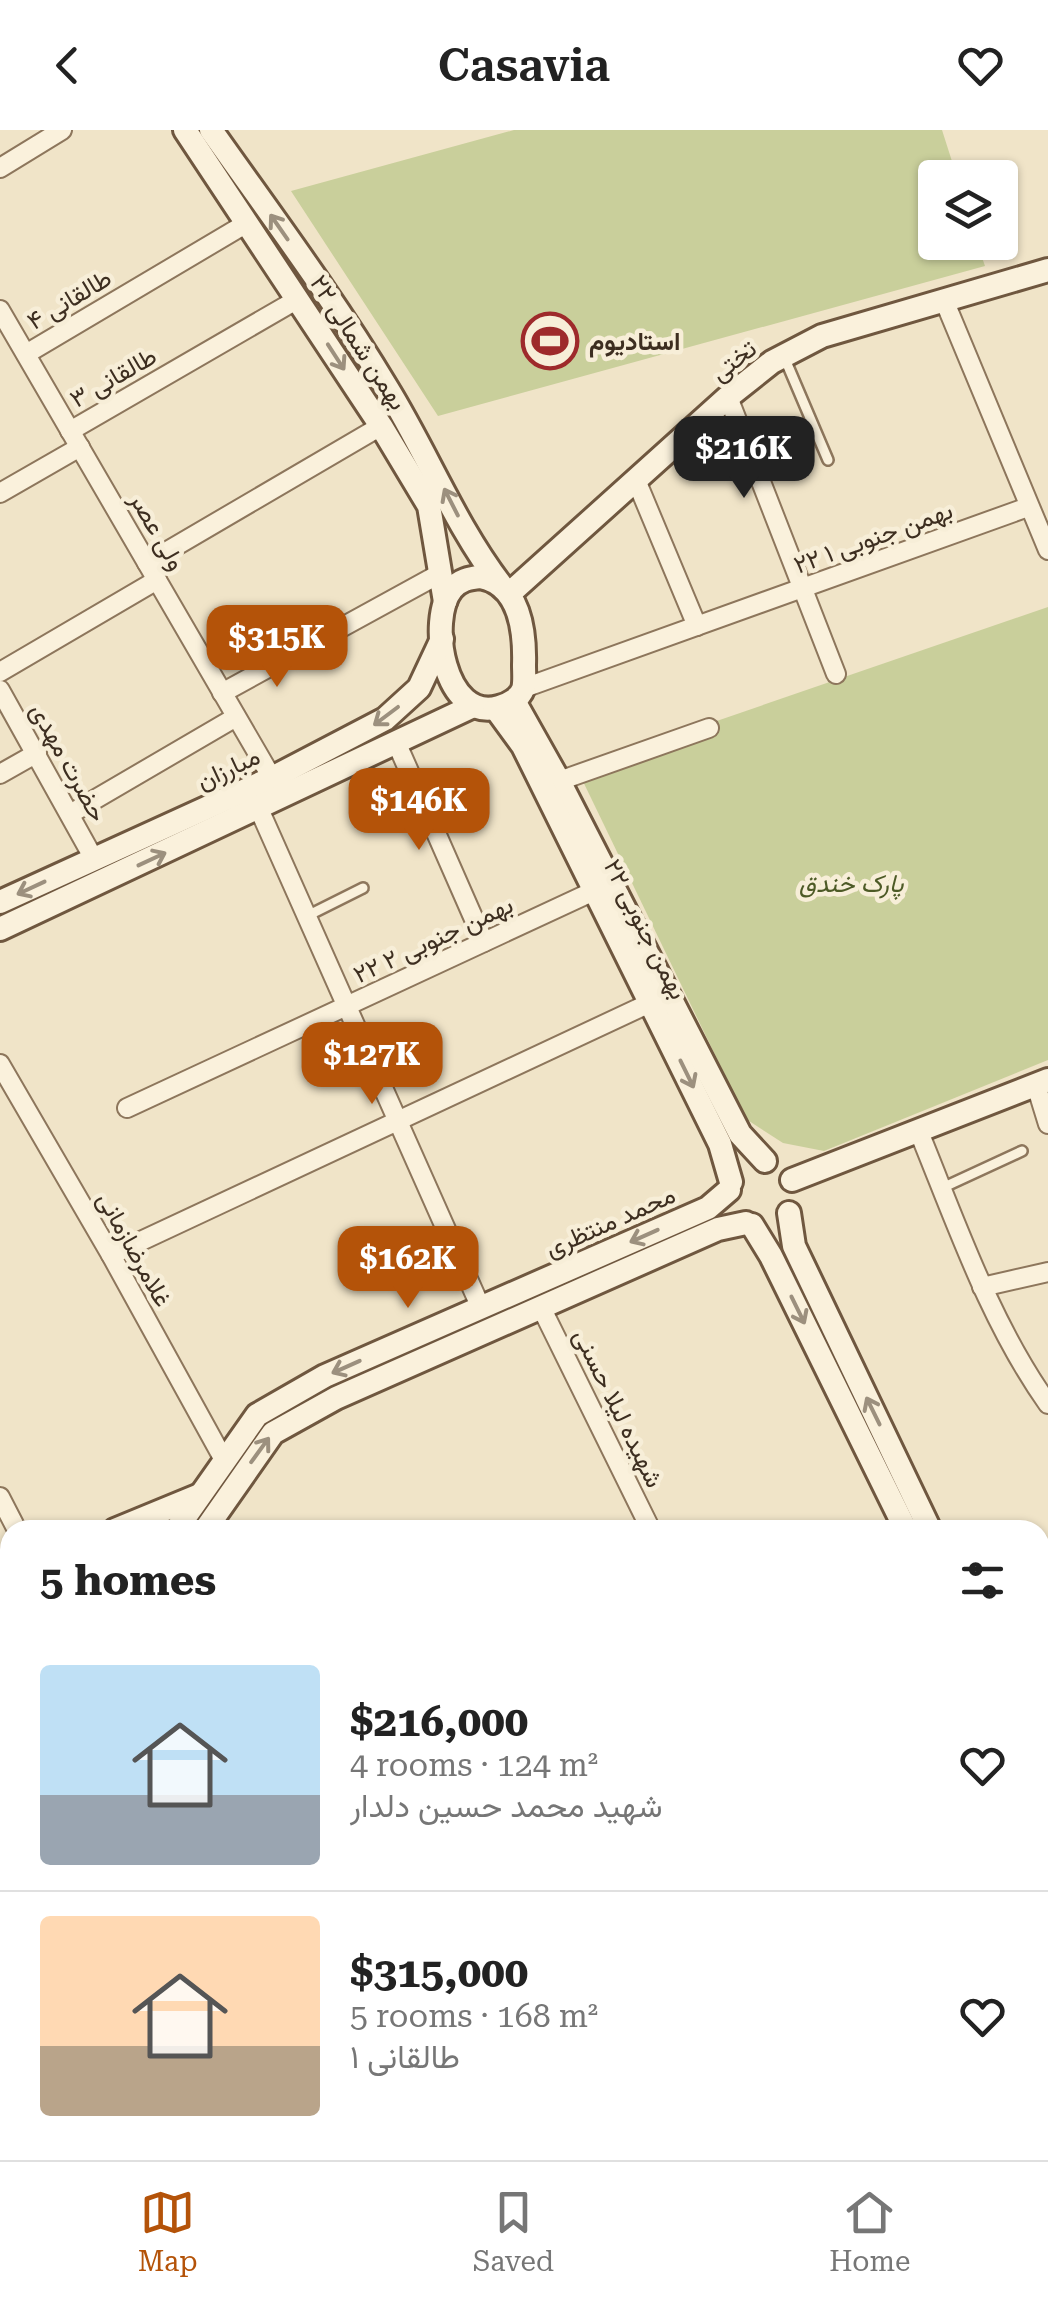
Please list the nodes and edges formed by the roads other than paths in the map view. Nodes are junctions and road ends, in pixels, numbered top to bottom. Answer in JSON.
{"nodes":[{"id":1,"x":62,"y":130,"type":"edge"},
{"id":2,"x":185,"y":130,"type":"edge"},
{"id":3,"x":211,"y":130,"type":"edge"},
{"id":4,"x":0,"y":168,"type":"edge"},
{"id":5,"x":247,"y":223,"type":"junction"},
{"id":6,"x":1048,"y":270,"type":"edge"},
{"id":7,"x":298,"y":299,"type":"junction"},
{"id":8,"x":944,"y":300,"type":"junction"},
{"id":9,"x":1,"y":313,"type":"edge"},
{"id":10,"x":26,"y":354,"type":"junction"},
{"id":11,"x":784,"y":356,"type":"junction"},
{"id":12,"x":728,"y":397,"type":"junction"},
{"id":13,"x":381,"y":426,"type":"junction"},
{"id":14,"x":75,"y":439,"type":"junction"},
{"id":15,"x":828,"y":460,"type":"dead end"},
{"id":16,"x":636,"y":480,"type":"junction"},
{"id":17,"x":0,"y":494,"type":"edge"},
{"id":18,"x":1028,"y":507,"type":"junction"},
{"id":19,"x":1048,"y":550,"type":"edge"},
{"id":20,"x":146,"y":563,"type":"junction"},
{"id":21,"x":441,"y":573,"type":"junction"},
{"id":22,"x":156,"y":580,"type":"junction"},
{"id":23,"x":805,"y":588,"type":"junction"},
{"id":24,"x":505,"y":590,"type":"junction"},
{"id":25,"x":445,"y":602,"type":"junction"},
{"id":26,"x":697,"y":626,"type":"junction"},
{"id":27,"x":442,"y":639,"type":"junction"},
{"id":28,"x":0,"y":672,"type":"edge"},
{"id":29,"x":836,"y":674,"type":"dead end"},
{"id":30,"x":0,"y":690,"type":"edge"},
{"id":31,"x":222,"y":693,"type":"junction"},
{"id":32,"x":502,"y":701,"type":"junction"},
{"id":33,"x":236,"y":717,"type":"junction"},
{"id":34,"x":708,"y":728,"type":"dead end"},
{"id":35,"x":397,"y":744,"type":"junction"},
{"id":36,"x":37,"y":753,"type":"junction"},
{"id":37,"x":0,"y":774,"type":"edge"},
{"id":38,"x":272,"y":778,"type":"junction"},
{"id":39,"x":558,"y":781,"type":"junction"},
{"id":40,"x":259,"y":808,"type":"junction"},
{"id":41,"x":70,"y":814,"type":"junction"},
{"id":42,"x":94,"y":859,"type":"junction"},
{"id":43,"x":363,"y":888,"type":"dead end"},
{"id":44,"x":596,"y":890,"type":"junction"},
{"id":45,"x":0,"y":902,"type":"edge"},
{"id":46,"x":306,"y":916,"type":"junction"},
{"id":47,"x":0,"y":929,"type":"edge"},
{"id":48,"x":484,"y":942,"type":"junction"},
{"id":49,"x":652,"y":1002,"type":"junction"},
{"id":50,"x":347,"y":1006,"type":"junction"},
{"id":51,"x":0,"y":1064,"type":"edge"},
{"id":52,"x":1042,"y":1082,"type":"edge"},
{"id":53,"x":127,"y":1108,"type":"dead end"},
{"id":54,"x":398,"y":1121,"type":"junction"},
{"id":55,"x":1048,"y":1124,"type":"edge"},
{"id":56,"x":919,"y":1132,"type":"junction"},
{"id":57,"x":1022,"y":1151,"type":"dead end"},
{"id":58,"x":765,"y":1160,"type":"junction"},
{"id":59,"x":792,"y":1180,"type":"junction"},
{"id":60,"x":730,"y":1186,"type":"junction"},
{"id":61,"x":942,"y":1188,"type":"junction"},
{"id":62,"x":788,"y":1213,"type":"junction"},
{"id":63,"x":749,"y":1224,"type":"junction"},
{"id":64,"x":111,"y":1255,"type":"junction"},
{"id":65,"x":1048,"y":1272,"type":"edge"},
{"id":66,"x":982,"y":1287,"type":"junction"},
{"id":67,"x":541,"y":1307,"type":"junction"},
{"id":68,"x":481,"y":1308,"type":"junction"},
{"id":69,"x":1042,"y":1383,"type":"edge"},
{"id":70,"x":1048,"y":1404,"type":"edge"},
{"id":71,"x":879,"y":1450,"type":"junction"},
{"id":72,"x":224,"y":1460,"type":"junction"},
{"id":73,"x":200,"y":1496,"type":"junction"},
{"id":74,"x":0,"y":1497,"type":"edge"},
{"id":75,"x":12,"y":1520,"type":"edge"},
{"id":76,"x":140,"y":1520,"type":"edge"},
{"id":77,"x":183,"y":1520,"type":"edge"},
{"id":78,"x":211,"y":1520,"type":"edge"},
{"id":79,"x":647,"y":1520,"type":"edge"},
{"id":80,"x":903,"y":1520,"type":"edge"},
{"id":81,"x":924,"y":1520,"type":"edge"}],
"edges":[{"from":1,"to":4,"type":"street"},
{"from":2,"to":5,"type":"street","name":"۲۲ بهمن شمالی"},
{"from":24,"to":3,"type":"street","name":"۲۲ بهمن شمالی","one_way":true},
{"from":5,"to":7,"type":"street","name":"۲۲ بهمن شمالی"},
{"from":5,"to":10,"type":"street","name":"طالقانی ۴"},
{"from":6,"to":8,"type":"street","name":"تختی"},
{"from":7,"to":13,"type":"street","name":"۲۲ بهمن شمالی","one_way":true},
{"from":7,"to":14,"type":"street","name":"طالقانی ۳"},
{"from":8,"to":11,"type":"street","name":"تختی"},
{"from":8,"to":18,"type":"street"},
{"from":9,"to":10,"type":"street","name":"ولی عصر"},
{"from":10,"to":14,"type":"street","name":"ولی عصر"},
{"from":11,"to":12,"type":"street","name":"تختی"},
{"from":11,"to":15,"type":"lane"},
{"from":12,"to":16,"type":"street","name":"تختی"},
{"from":12,"to":23,"type":"street"},
{"from":13,"to":20,"type":"street"},
{"from":13,"to":21,"type":"street","name":"۲۲ بهمن شمالی"},
{"from":14,"to":17,"type":"street","name":"طالقانی ۳"},
{"from":14,"to":20,"type":"street","name":"ولی عصر"},
{"from":16,"to":24,"type":"street","name":"تختی"},
{"from":16,"to":26,"type":"street"},
{"from":18,"to":19,"type":"street"},
{"from":18,"to":23,"type":"street","name":"۲۲ بهمن جنوبی ۱"},
{"from":20,"to":22,"type":"street","name":"ولی عصر"},
{"from":21,"to":25,"type":"street","name":"۲۲ بهمن شمالی"},
{"from":21,"to":31,"type":"street"},
{"from":22,"to":28,"type":"street"},
{"from":22,"to":31,"type":"street","name":"ولی عصر"},
{"from":23,"to":26,"type":"street","name":"۲۲ بهمن جنوبی ۱"},
{"from":23,"to":29,"type":"street"},
{"from":24,"to":25,"type":"street"},
{"from":24,"to":32,"type":"street"},
{"from":25,"to":27,"type":"street"},
{"from":26,"to":32,"type":"street","name":"۲۲ بهمن جنوبی ۱"},
{"from":27,"to":32,"type":"street"},
{"from":27,"to":38,"type":"street","name":"مبارزان","one_way":true},
{"from":30,"to":36,"type":"street","name":"حضرت مهدی"},
{"from":31,"to":33,"type":"street","name":"ولی عصر"},
{"from":32,"to":35,"type":"street","name":"مبارزان"},
{"from":32,"to":39,"type":"street","name":"۲۲ بهمن جنوبی"},
{"from":32,"to":44,"type":"street","name":"۲۲ بهمن جنوبی"},
{"from":33,"to":38,"type":"street","name":"ولی عصر"},
{"from":33,"to":41,"type":"street"},
{"from":34,"to":39,"type":"street"},
{"from":35,"to":40,"type":"street","name":"مبارزان"},
{"from":35,"to":48,"type":"street"},
{"from":36,"to":37,"type":"street"},
{"from":36,"to":41,"type":"street","name":"حضرت مهدی"},
{"from":38,"to":42,"type":"street","name":"مبارزان"},
{"from":39,"to":58,"type":"street","name":"۲۲ بهمن جنوبی"},
{"from":40,"to":46,"type":"street"},
{"from":47,"to":40,"type":"street","name":"مبارزان","one_way":true},
{"from":41,"to":42,"type":"street","name":"حضرت مهدی"},
{"from":42,"to":45,"type":"street","name":"مبارزان","one_way":true},
{"from":43,"to":46,"type":"lane"},
{"from":44,"to":48,"type":"street","name":"۲۲ بهمن جنوبی ۲"},
{"from":44,"to":49,"type":"street","name":"۲۲ بهمن جنوبی"},
{"from":46,"to":50,"type":"street"},
{"from":48,"to":50,"type":"street","name":"۲۲ بهمن جنوبی ۲"},
{"from":49,"to":54,"type":"street"},
{"from":49,"to":60,"type":"street","name":"۲۲ بهمن جنوبی","one_way":true},
{"from":50,"to":53,"type":"street","name":"۲۲ بهمن جنوبی ۲"},
{"from":50,"to":54,"type":"street"},
{"from":51,"to":64,"type":"street","name":"غلامرضازمانی"},
{"from":52,"to":55,"type":"street"},
{"from":52,"to":56,"type":"street"},
{"from":54,"to":64,"type":"street"},
{"from":54,"to":68,"type":"street"},
{"from":56,"to":59,"type":"street"},
{"from":56,"to":61,"type":"street"},
{"from":57,"to":61,"type":"lane"},
{"from":58,"to":59,"type":"street"},
{"from":58,"to":60,"type":"street"},
{"from":59,"to":62,"type":"street"},
{"from":60,"to":63,"type":"street"},
{"from":60,"to":68,"type":"street","name":"محمد منتظری","one_way":true},
{"from":61,"to":66,"type":"street"},
{"from":62,"to":63,"type":"street"},
{"from":71,"to":62,"type":"street","one_way":true},
{"from":63,"to":67,"type":"street","name":"محمد منتظری"},
{"from":63,"to":71,"type":"street","one_way":true},
{"from":64,"to":72,"type":"street","name":"غلامرضازمانی"},
{"from":65,"to":66,"type":"street"},
{"from":66,"to":69,"type":"street"},
{"from":78,"to":67,"type":"street","name":"محمد منتظری","one_way":true},
{"from":67,"to":79,"type":"street","name":"شهیده لیلا حسنی"},
{"from":68,"to":72,"type":"street","name":"محمد منتظری","one_way":true},
{"from":69,"to":70,"type":"street"},
{"from":71,"to":80,"type":"street"},
{"from":71,"to":81,"type":"street"},
{"from":72,"to":73,"type":"street","name":"محمد منتظری"},
{"from":73,"to":76,"type":"street"},
{"from":73,"to":77,"type":"street","name":"محمد منتظری"},
{"from":74,"to":75,"type":"street"}]}
